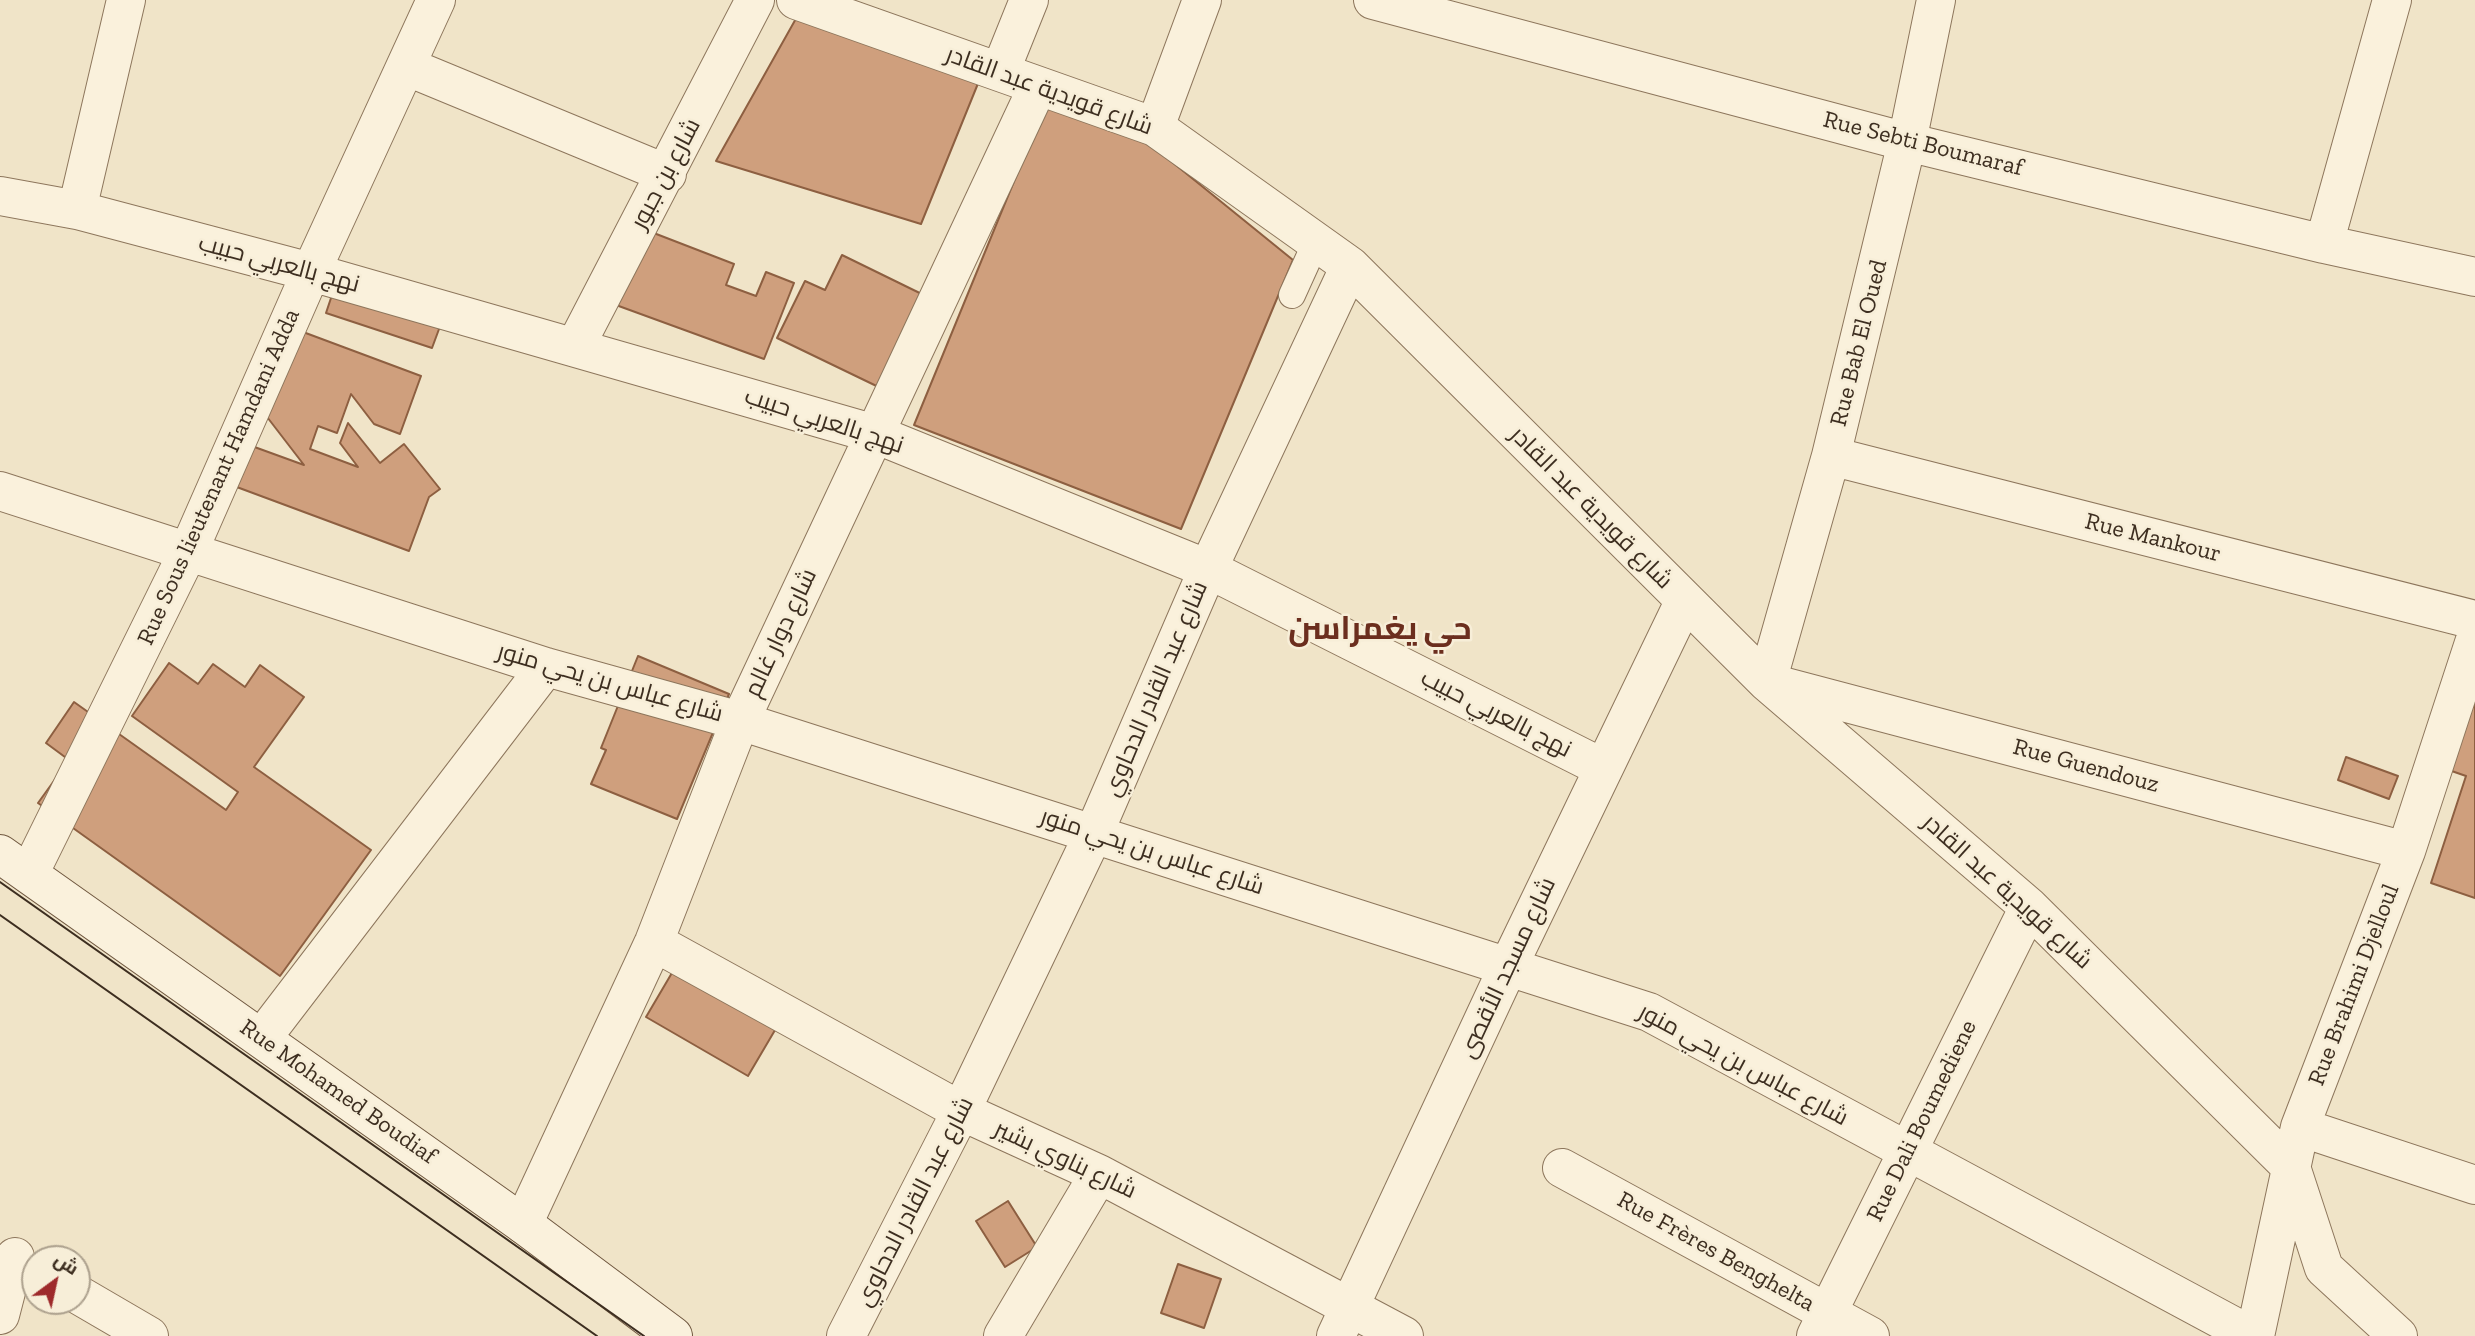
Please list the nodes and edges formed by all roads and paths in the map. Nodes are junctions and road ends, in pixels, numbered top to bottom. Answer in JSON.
{"nodes":[{"id":1,"x":126,"y":0,"type":"edge"},
{"id":2,"x":436,"y":0,"type":"edge"},
{"id":3,"x":755,"y":0,"type":"edge"},
{"id":4,"x":796,"y":0,"type":"edge"},
{"id":5,"x":1029,"y":0,"type":"edge"},
{"id":6,"x":1202,"y":0,"type":"edge"},
{"id":7,"x":1373,"y":0,"type":"edge"},
{"id":8,"x":1936,"y":0,"type":"edge"},
{"id":9,"x":2392,"y":0,"type":"edge"},
{"id":10,"x":408,"y":66,"type":"junction"},
{"id":11,"x":1000,"y":72,"type":"junction"},
{"id":12,"x":1038,"y":86,"type":"junction"},
{"id":13,"x":1155,"y":127,"type":"junction"},
{"id":14,"x":1908,"y":142,"type":"junction"},
{"id":15,"x":667,"y":174,"type":"junction"},
{"id":16,"x":0,"y":196,"type":"edge"},
{"id":17,"x":77,"y":210,"type":"junction"},
{"id":18,"x":1316,"y":242,"type":"junction"},
{"id":19,"x":2324,"y":244,"type":"junction"},
{"id":20,"x":1350,"y":265,"type":"junction"},
{"id":21,"x":311,"y":272,"type":"junction"},
{"id":22,"x":2475,"y":276,"type":"edge"},
{"id":23,"x":1292,"y":295,"type":"dead end"},
{"id":24,"x":575,"y":346,"type":"junction"},
{"id":25,"x":875,"y":434,"type":"junction"},
{"id":26,"x":1831,"y":456,"type":"junction"},
{"id":27,"x":0,"y":491,"type":"edge"},
{"id":28,"x":189,"y":550,"type":"junction"},
{"id":29,"x":1208,"y":569,"type":"junction"},
{"id":30,"x":1684,"y":602,"type":"junction"},
{"id":31,"x":2475,"y":620,"type":"edge"},
{"id":32,"x":2475,"y":640,"type":"edge"},
{"id":33,"x":546,"y":667,"type":"junction"},
{"id":34,"x":1767,"y":682,"type":"junction"},
{"id":35,"x":2467,"y":684,"type":"edge"},
{"id":36,"x":740,"y":721,"type":"junction"},
{"id":37,"x":1603,"y":768,"type":"junction"},
{"id":38,"x":1094,"y":833,"type":"junction"},
{"id":39,"x":2406,"y":851,"type":"junction"},
{"id":40,"x":15,"y":864,"type":"edge"},
{"id":41,"x":2029,"y":906,"type":"junction"},
{"id":42,"x":654,"y":943,"type":"junction"},
{"id":43,"x":1508,"y":967,"type":"junction"},
{"id":44,"x":262,"y":1038,"type":"junction"},
{"id":45,"x":961,"y":1111,"type":"junction"},
{"id":46,"x":2300,"y":1127,"type":"junction"},
{"id":47,"x":1907,"y":1152,"type":"junction"},
{"id":48,"x":2291,"y":1167,"type":"junction"},
{"id":49,"x":1562,"y":1168,"type":"dead end"},
{"id":50,"x":1099,"y":1174,"type":"junction"},
{"id":51,"x":2475,"y":1185,"type":"edge"},
{"id":52,"x":523,"y":1224,"type":"junction"},
{"id":53,"x":17,"y":1258,"type":"edge"},
{"id":54,"x":91,"y":1302,"type":"edge"},
{"id":55,"x":0,"y":1315,"type":"edge"},
{"id":56,"x":1343,"y":1321,"type":"edge"},
{"id":57,"x":1822,"y":1325,"type":"edge"},
{"id":58,"x":149,"y":1336,"type":"edge"},
{"id":59,"x":673,"y":1336,"type":"edge"},
{"id":60,"x":846,"y":1336,"type":"edge"},
{"id":61,"x":1003,"y":1336,"type":"edge"},
{"id":62,"x":1404,"y":1336,"type":"edge"},
{"id":63,"x":1870,"y":1336,"type":"edge"},
{"id":64,"x":2253,"y":1336,"type":"edge"},
{"id":65,"x":2398,"y":1336,"type":"edge"}],
"edges":[{"from":1,"to":17,"type":"street"},
{"from":2,"to":10,"type":"street","name":"Rue Sous lieutenant Hamdani Adda"},
{"from":3,"to":15,"type":"street","name":"شارع بن جبور"},
{"from":4,"to":11,"type":"street","name":"شارع قويدية عبد القادر"},
{"from":5,"to":11,"type":"street"},
{"from":6,"to":13,"type":"street"},
{"from":7,"to":14,"type":"street","name":"Rue Sebti Boumaraf"},
{"from":8,"to":14,"type":"street","name":"Rue Bab El Oued"},
{"from":9,"to":19,"type":"street"},
{"from":10,"to":15,"type":"street"},
{"from":10,"to":21,"type":"street","name":"Rue Sous lieutenant Hamdani Adda"},
{"from":11,"to":12,"type":"street","name":"شارع قويدية عبد القادر"},
{"from":12,"to":13,"type":"street","name":"شارع قويدية عبد القادر"},
{"from":12,"to":25,"type":"street","name":"شارع دوار غالم"},
{"from":13,"to":18,"type":"street","name":"شارع قويدية عبد القادر"},
{"from":14,"to":19,"type":"street","name":"Rue Sebti Boumaraf"},
{"from":14,"to":26,"type":"street","name":"Rue Bab El Oued"},
{"from":15,"to":24,"type":"street","name":"شارع بن جبور"},
{"from":16,"to":17,"type":"street","name":"نهج بالعربي حبيب"},
{"from":17,"to":21,"type":"street","name":"نهج بالعربي حبيب"},
{"from":18,"to":20,"type":"street","name":"شارع قويدية عبد القادر"},
{"from":18,"to":23,"type":"lane"},
{"from":19,"to":22,"type":"street","name":"Rue Sebti Boumaraf"},
{"from":20,"to":29,"type":"street","name":"شارع عبد القادر الدحاوي"},
{"from":20,"to":30,"type":"street","name":"شارع قويدية عبد القادر"},
{"from":21,"to":24,"type":"street","name":"نهج بالعربي حبيب"},
{"from":21,"to":28,"type":"street","name":"Rue Sous lieutenant Hamdani Adda"},
{"from":24,"to":25,"type":"street","name":"نهج بالعربي حبيب"},
{"from":25,"to":29,"type":"street","name":"نهج بالعربي حبيب"},
{"from":25,"to":36,"type":"street","name":"شارع دوار غالم"},
{"from":26,"to":31,"type":"street","name":"Rue Mankour"},
{"from":26,"to":34,"type":"street","name":"Rue Bab El Oued"},
{"from":27,"to":28,"type":"street","name":"شارع عباس بن يحي منور"},
{"from":28,"to":33,"type":"street","name":"شارع عباس بن يحي منور"},
{"from":28,"to":40,"type":"street","name":"Rue Sous lieutenant Hamdani Adda"},
{"from":29,"to":37,"type":"street","name":"نهج بالعربي حبيب"},
{"from":29,"to":38,"type":"street","name":"شارع عبد القادر الدحاوي"},
{"from":30,"to":34,"type":"street","name":"شارع قويدية عبد القادر"},
{"from":30,"to":37,"type":"street","name":"شارع مسجد الأقصى"},
{"from":32,"to":35,"type":"street","name":"Rue Brahimi Djelloul"},
{"from":33,"to":36,"type":"street","name":"شارع عباس بن يحي منور"},
{"from":33,"to":44,"type":"street"},
{"from":34,"to":39,"type":"street","name":"Rue Guendouz"},
{"from":34,"to":41,"type":"street","name":"شارع قويدية عبد القادر"},
{"from":35,"to":39,"type":"street","name":"Rue Brahimi Djelloul"},
{"from":36,"to":38,"type":"street","name":"شارع عباس بن يحي منور"},
{"from":36,"to":42,"type":"street","name":"شارع دوار غالم"},
{"from":37,"to":43,"type":"street","name":"شارع مسجد الأقصى"},
{"from":38,"to":43,"type":"street","name":"شارع عباس بن يحي منور"},
{"from":38,"to":45,"type":"street","name":"شارع عبد القادر الدحاوي"},
{"from":39,"to":46,"type":"street","name":"Rue Brahimi Djelloul"},
{"from":40,"to":44,"type":"street","name":"Rue Mohamed Boudiaf"},
{"from":41,"to":47,"type":"street","name":"Rue Dali Boumediene"},
{"from":41,"to":48,"type":"street","name":"شارع قويدية عبد القادر"},
{"from":42,"to":45,"type":"street","name":"شارع بناوي بشير"},
{"from":42,"to":52,"type":"street","name":"شارع دوار غالم"},
{"from":43,"to":47,"type":"street","name":"شارع عباس بن يحي منور"},
{"from":43,"to":56,"type":"street","name":"شارع مسجد الأقصى"},
{"from":44,"to":52,"type":"street","name":"Rue Mohamed Boudiaf"},
{"from":45,"to":50,"type":"street","name":"شارع بناوي بشير"},
{"from":45,"to":60,"type":"street","name":"شارع عبد القادر الدحاوي"},
{"from":46,"to":48,"type":"street","name":"Rue Brahimi Djelloul"},
{"from":46,"to":51,"type":"street"},
{"from":47,"to":57,"type":"street","name":"Rue Dali Boumediene"},
{"from":47,"to":64,"type":"street","name":"شارع عباس بن يحي منور"},
{"from":48,"to":64,"type":"street","name":"Rue Brahimi Djelloul"},
{"from":48,"to":65,"type":"street"},
{"from":49,"to":57,"type":"street","name":"Rue Frères Benghelta"},
{"from":50,"to":56,"type":"street","name":"شارع بناوي بشير"},
{"from":50,"to":61,"type":"street"},
{"from":52,"to":59,"type":"street","name":"Rue Mohamed Boudiaf"},
{"from":53,"to":55,"type":"street"},
{"from":54,"to":58,"type":"street"},
{"from":56,"to":62,"type":"street","name":"شارع بناوي بشير"},
{"from":57,"to":63,"type":"street","name":"Rue Frères Benghelta"}]}
